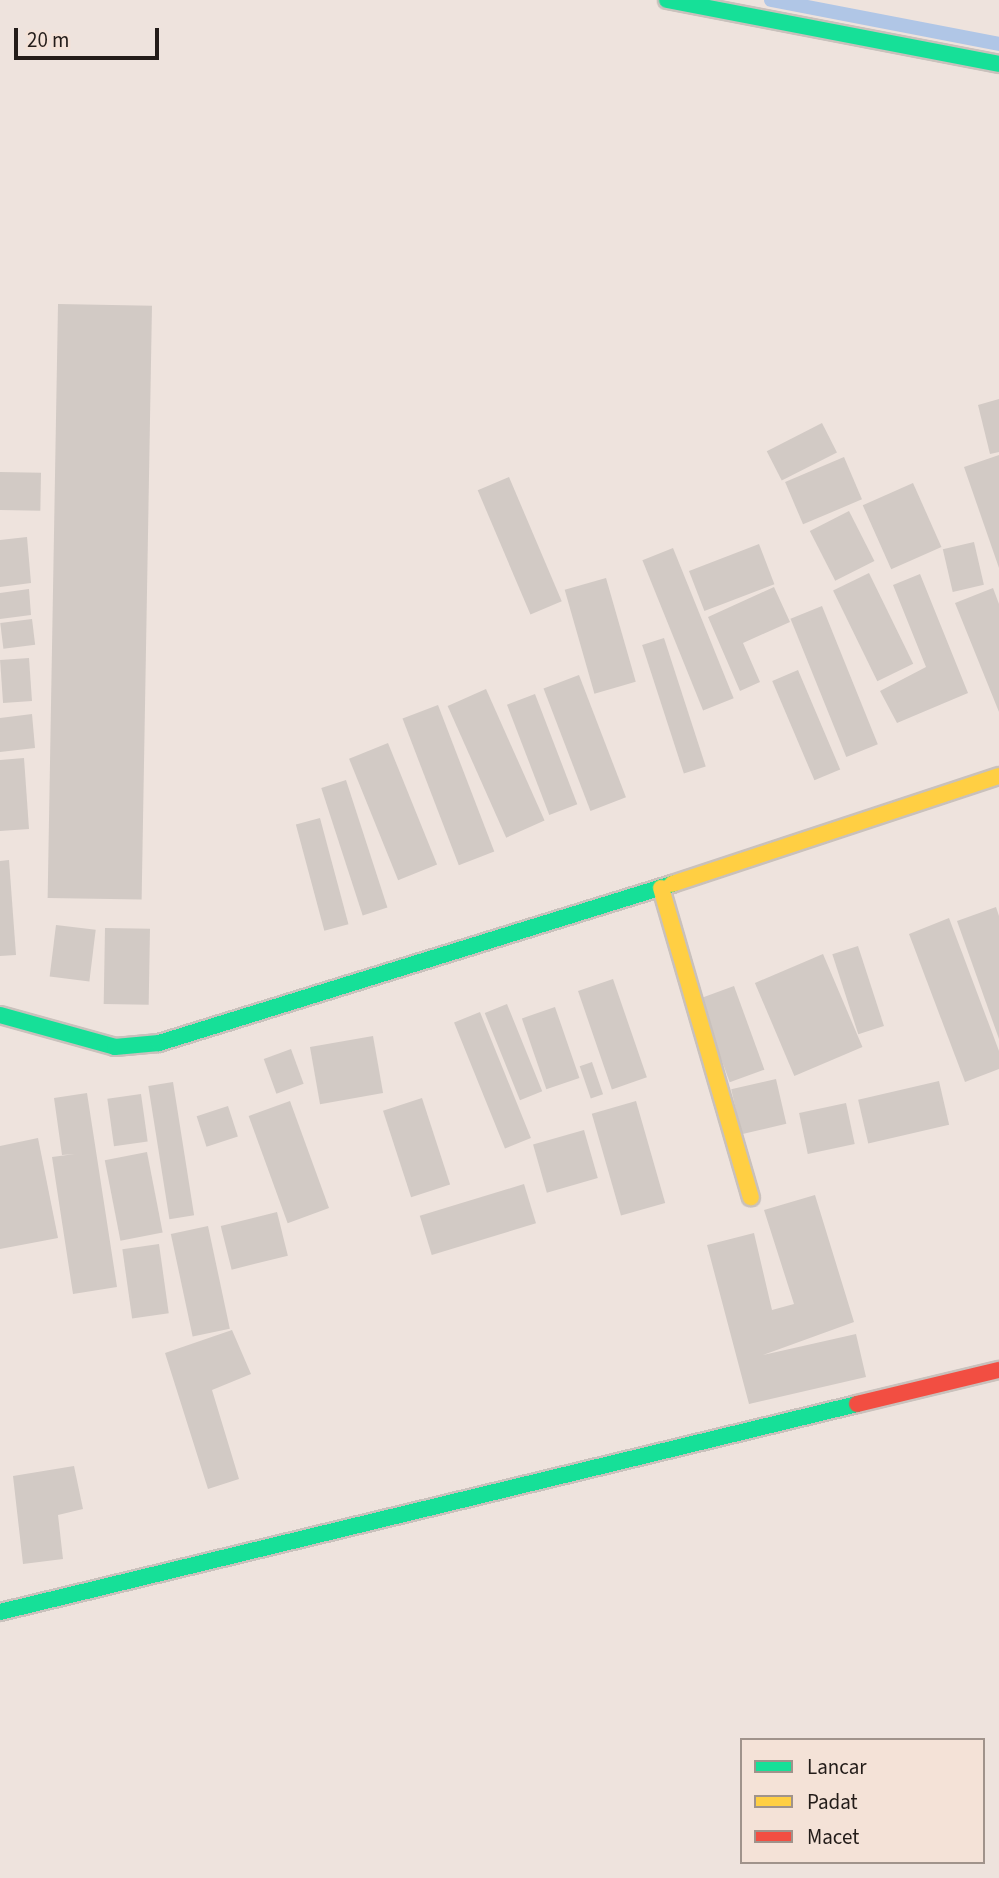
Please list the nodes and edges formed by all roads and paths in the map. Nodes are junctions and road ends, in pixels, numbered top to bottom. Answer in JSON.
{"nodes":[{"id":1,"x":667,"y":0,"type":"edge"},
{"id":2,"x":999,"y":64,"type":"edge"},
{"id":3,"x":999,"y":776,"type":"edge"},
{"id":4,"x":661,"y":888,"type":"junction"},
{"id":5,"x":0,"y":1015,"type":"edge"},
{"id":6,"x":751,"y":1197,"type":"dead end"},
{"id":7,"x":999,"y":1370,"type":"edge"},
{"id":8,"x":0,"y":1612,"type":"edge"}],
"edges":[{"from":1,"to":2,"type":"street"},
{"from":3,"to":4,"type":"street"},
{"from":4,"to":5,"type":"street"},
{"from":4,"to":6,"type":"street"},
{"from":7,"to":8,"type":"street"}]}
